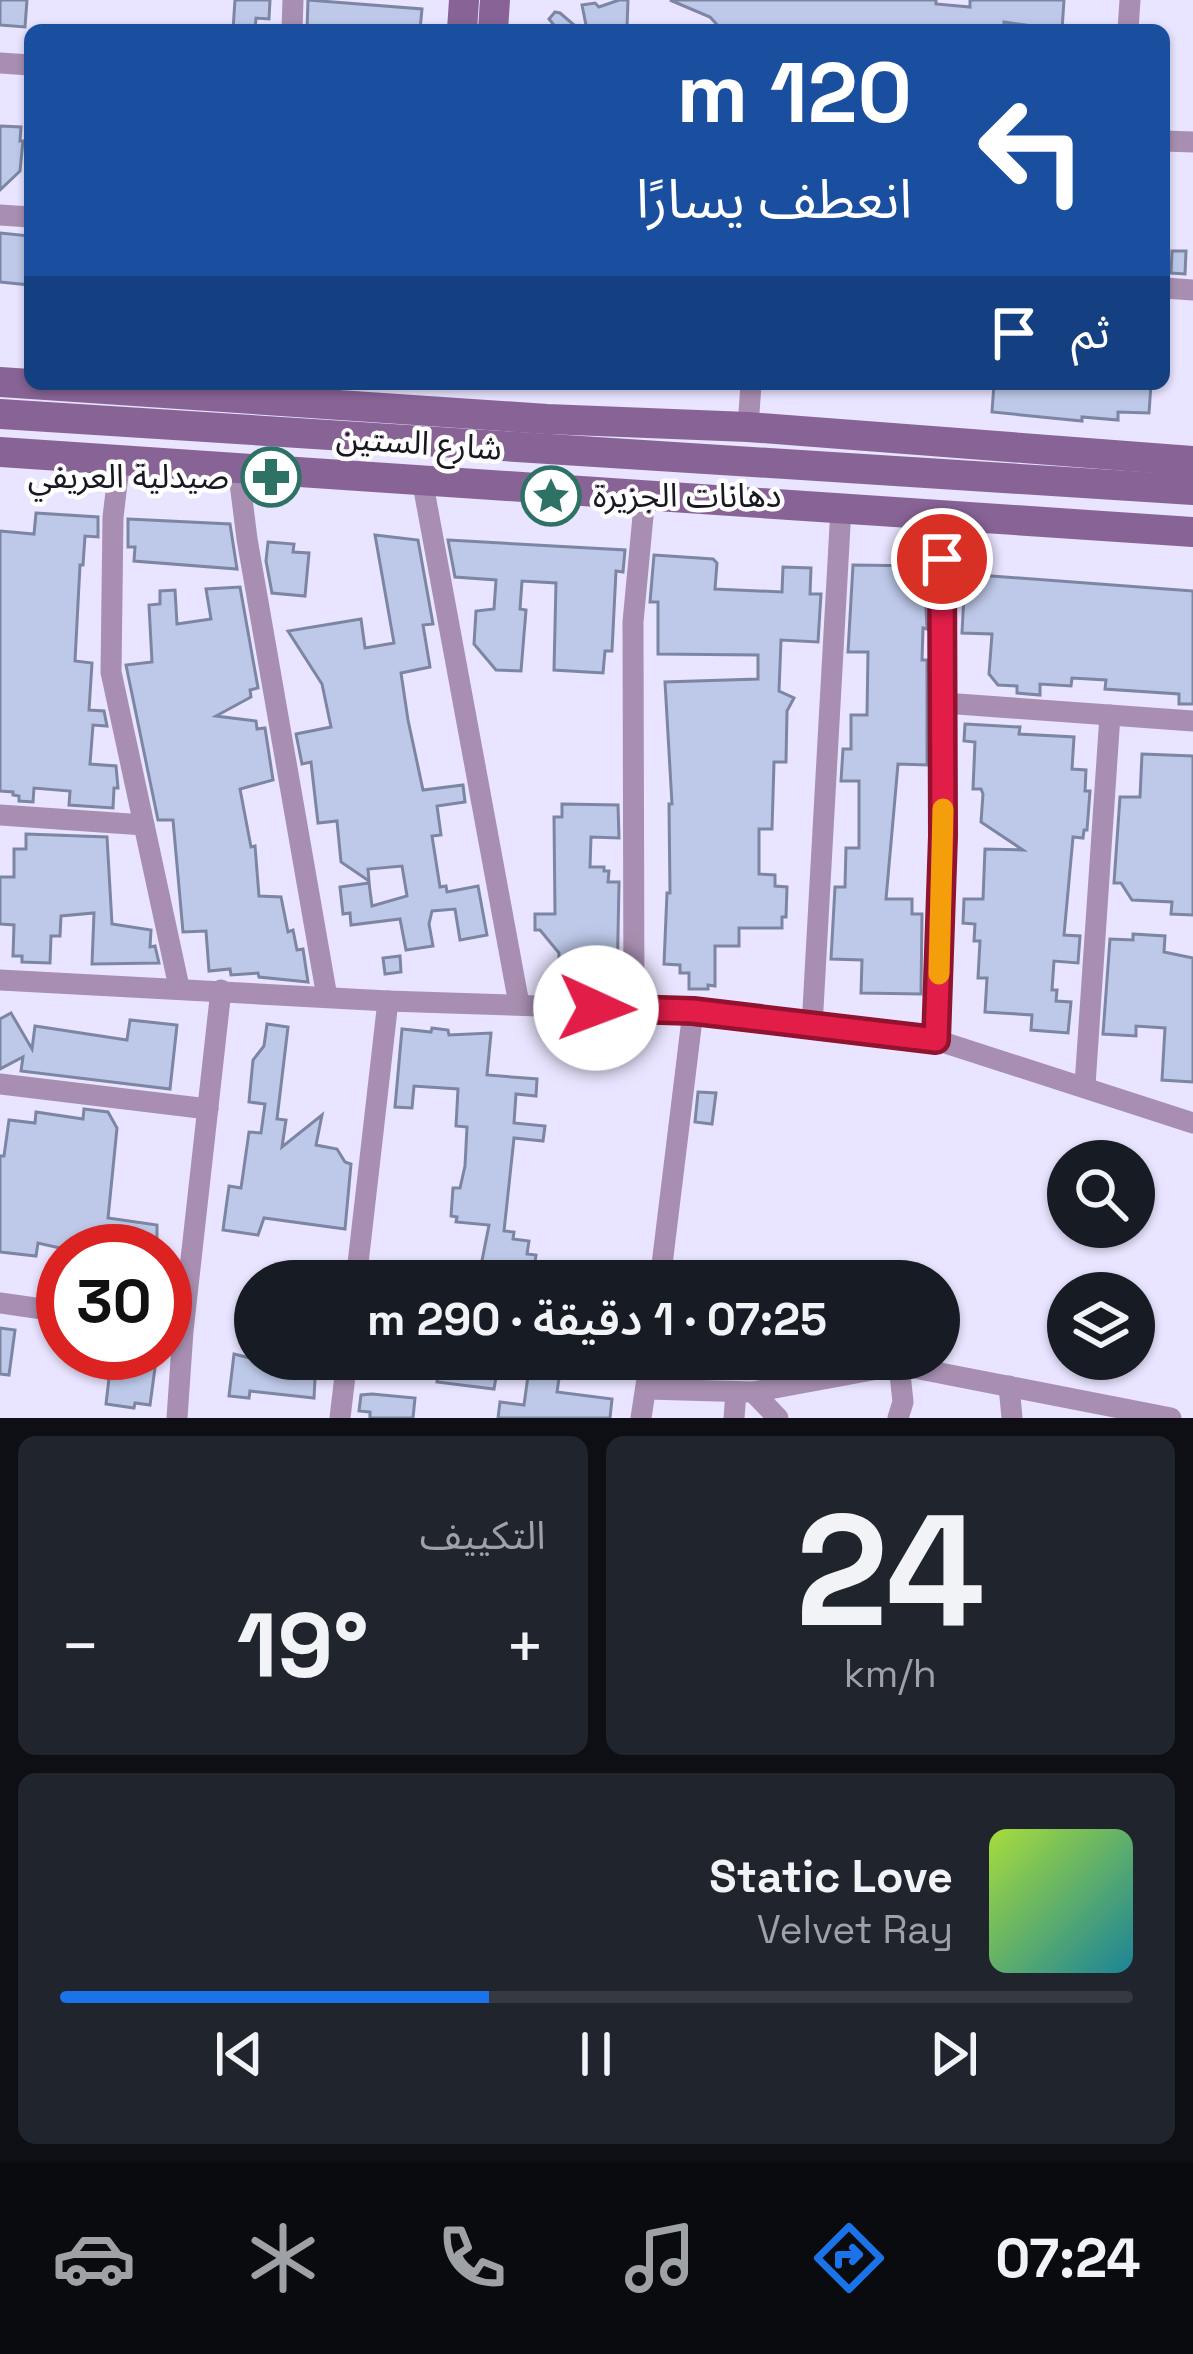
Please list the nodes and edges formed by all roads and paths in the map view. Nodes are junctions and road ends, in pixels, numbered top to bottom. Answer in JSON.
{"nodes":[{"id":1,"x":182,"y":390,"type":"edge"},
{"id":2,"x":751,"y":390,"type":"edge"},
{"id":3,"x":469,"y":398,"type":"edge"},
{"id":4,"x":436,"y":413,"type":"edge"},
{"id":5,"x":0,"y":414,"type":"edge"},
{"id":6,"x":748,"y":427,"type":"junction"},
{"id":7,"x":466,"y":444,"type":"junction"},
{"id":8,"x":0,"y":452,"type":"edge"},
{"id":9,"x":955,"y":458,"type":"junction"},
{"id":10,"x":120,"y":460,"type":"junction"},
{"id":11,"x":1193,"y":461,"type":"edge"},
{"id":12,"x":238,"y":467,"type":"junction"},
{"id":13,"x":422,"y":478,"type":"junction"},
{"id":14,"x":464,"y":482,"type":"junction"},
{"id":15,"x":1193,"y":490,"type":"edge"},
{"id":16,"x":645,"y":495,"type":"junction"},
{"id":17,"x":842,"y":508,"type":"junction"},
{"id":18,"x":946,"y":514,"type":"junction"},
{"id":19,"x":1193,"y":532,"type":"edge"},
{"id":20,"x":944,"y":703,"type":"junction"},
{"id":21,"x":1110,"y":715,"type":"junction"},
{"id":22,"x":1193,"y":722,"type":"edge"},
{"id":23,"x":0,"y":815,"type":"edge"},
{"id":24,"x":144,"y":825,"type":"junction"},
{"id":25,"x":0,"y":980,"type":"edge"},
{"id":26,"x":179,"y":987,"type":"junction"},
{"id":27,"x":221,"y":990,"type":"junction"},
{"id":28,"x":327,"y":997,"type":"junction"},
{"id":29,"x":388,"y":1001,"type":"junction"},
{"id":30,"x":519,"y":1004,"type":"junction"},
{"id":31,"x":634,"y":1010,"type":"junction"},
{"id":32,"x":693,"y":1011,"type":"junction"},
{"id":33,"x":812,"y":1027,"type":"junction"},
{"id":34,"x":936,"y":1040,"type":"junction"},
{"id":35,"x":0,"y":1084,"type":"edge"},
{"id":36,"x":1085,"y":1085,"type":"junction"},
{"id":37,"x":208,"y":1109,"type":"junction"},
{"id":38,"x":1193,"y":1123,"type":"edge"},
{"id":39,"x":190,"y":1224,"type":"edge"},
{"id":40,"x":358,"y":1260,"type":"edge"},
{"id":41,"x":663,"y":1260,"type":"edge"},
{"id":42,"x":0,"y":1303,"type":"edge"},
{"id":43,"x":36,"y":1308,"type":"edge"},
{"id":44,"x":960,"y":1377,"type":"edge"},
{"id":45,"x":176,"y":1380,"type":"edge"},
{"id":46,"x":345,"y":1380,"type":"edge"},
{"id":47,"x":648,"y":1380,"type":"edge"},
{"id":48,"x":816,"y":1380,"type":"edge"},
{"id":49,"x":901,"y":1380,"type":"edge"},
{"id":50,"x":1009,"y":1386,"type":"junction"},
{"id":51,"x":647,"y":1389,"type":"junction"},
{"id":52,"x":744,"y":1392,"type":"junction"},
{"id":53,"x":1111,"y":1412,"type":"edge"},
{"id":54,"x":177,"y":1418,"type":"edge"},
{"id":55,"x":340,"y":1418,"type":"edge"},
{"id":56,"x":641,"y":1418,"type":"edge"},
{"id":57,"x":734,"y":1418,"type":"edge"},
{"id":58,"x":778,"y":1418,"type":"edge"},
{"id":59,"x":898,"y":1418,"type":"edge"},
{"id":60,"x":1012,"y":1418,"type":"edge"},
{"id":61,"x":1171,"y":1418,"type":"edge"}],
"edges":[{"from":1,"to":4,"type":"main road"},
{"from":2,"to":6,"type":"street"},
{"from":3,"to":4,"type":"main road"},
{"from":3,"to":6,"type":"main road"},
{"from":3,"to":7,"type":"main road"},
{"from":4,"to":5,"type":"main road","name":"شارع الستين"},
{"from":4,"to":7,"type":"main road","name":"شارع الستين"},
{"from":4,"to":13,"type":"main road"},
{"from":6,"to":9,"type":"main road"},
{"from":7,"to":9,"type":"main road","name":"شارع الستين"},
{"from":7,"to":14,"type":"main road"},
{"from":8,"to":10,"type":"main road","name":"شارع الستين"},
{"from":9,"to":11,"type":"main road"},
{"from":9,"to":15,"type":"main road","name":"شارع الستين"},
{"from":10,"to":12,"type":"main road","name":"شارع الستين"},
{"from":10,"to":24,"type":"street"},
{"from":12,"to":13,"type":"main road","name":"شارع الستين"},
{"from":12,"to":28,"type":"street"},
{"from":13,"to":14,"type":"main road","name":"شارع الستين"},
{"from":13,"to":30,"type":"street"},
{"from":14,"to":16,"type":"main road","name":"شارع الستين"},
{"from":16,"to":17,"type":"main road","name":"شارع الستين"},
{"from":16,"to":31,"type":"street"},
{"from":17,"to":18,"type":"main road","name":"شارع الستين"},
{"from":17,"to":33,"type":"street"},
{"from":18,"to":19,"type":"main road","name":"شارع الستين"},
{"from":18,"to":20,"type":"street"},
{"from":20,"to":21,"type":"street"},
{"from":20,"to":34,"type":"street"},
{"from":21,"to":22,"type":"street"},
{"from":21,"to":36,"type":"street"},
{"from":23,"to":24,"type":"street"},
{"from":24,"to":26,"type":"street"},
{"from":25,"to":26,"type":"street"},
{"from":26,"to":27,"type":"street"},
{"from":27,"to":28,"type":"street"},
{"from":27,"to":37,"type":"street"},
{"from":28,"to":29,"type":"street"},
{"from":29,"to":30,"type":"street"},
{"from":29,"to":40,"type":"street"},
{"from":30,"to":31,"type":"street"},
{"from":31,"to":32,"type":"street"},
{"from":32,"to":33,"type":"street"},
{"from":32,"to":41,"type":"street"},
{"from":33,"to":34,"type":"street"},
{"from":34,"to":36,"type":"street"},
{"from":35,"to":37,"type":"street"},
{"from":36,"to":38,"type":"street"},
{"from":37,"to":39,"type":"street"},
{"from":42,"to":43,"type":"street"},
{"from":44,"to":50,"type":"street"},
{"from":45,"to":54,"type":"street"},
{"from":46,"to":55,"type":"street"},
{"from":47,"to":51,"type":"street"},
{"from":48,"to":52,"type":"street"},
{"from":49,"to":59,"type":"street"},
{"from":50,"to":53,"type":"street"},
{"from":50,"to":60,"type":"street"},
{"from":51,"to":52,"type":"street"},
{"from":51,"to":56,"type":"street"},
{"from":52,"to":57,"type":"street"},
{"from":52,"to":58,"type":"street"},
{"from":53,"to":61,"type":"street"}]}
